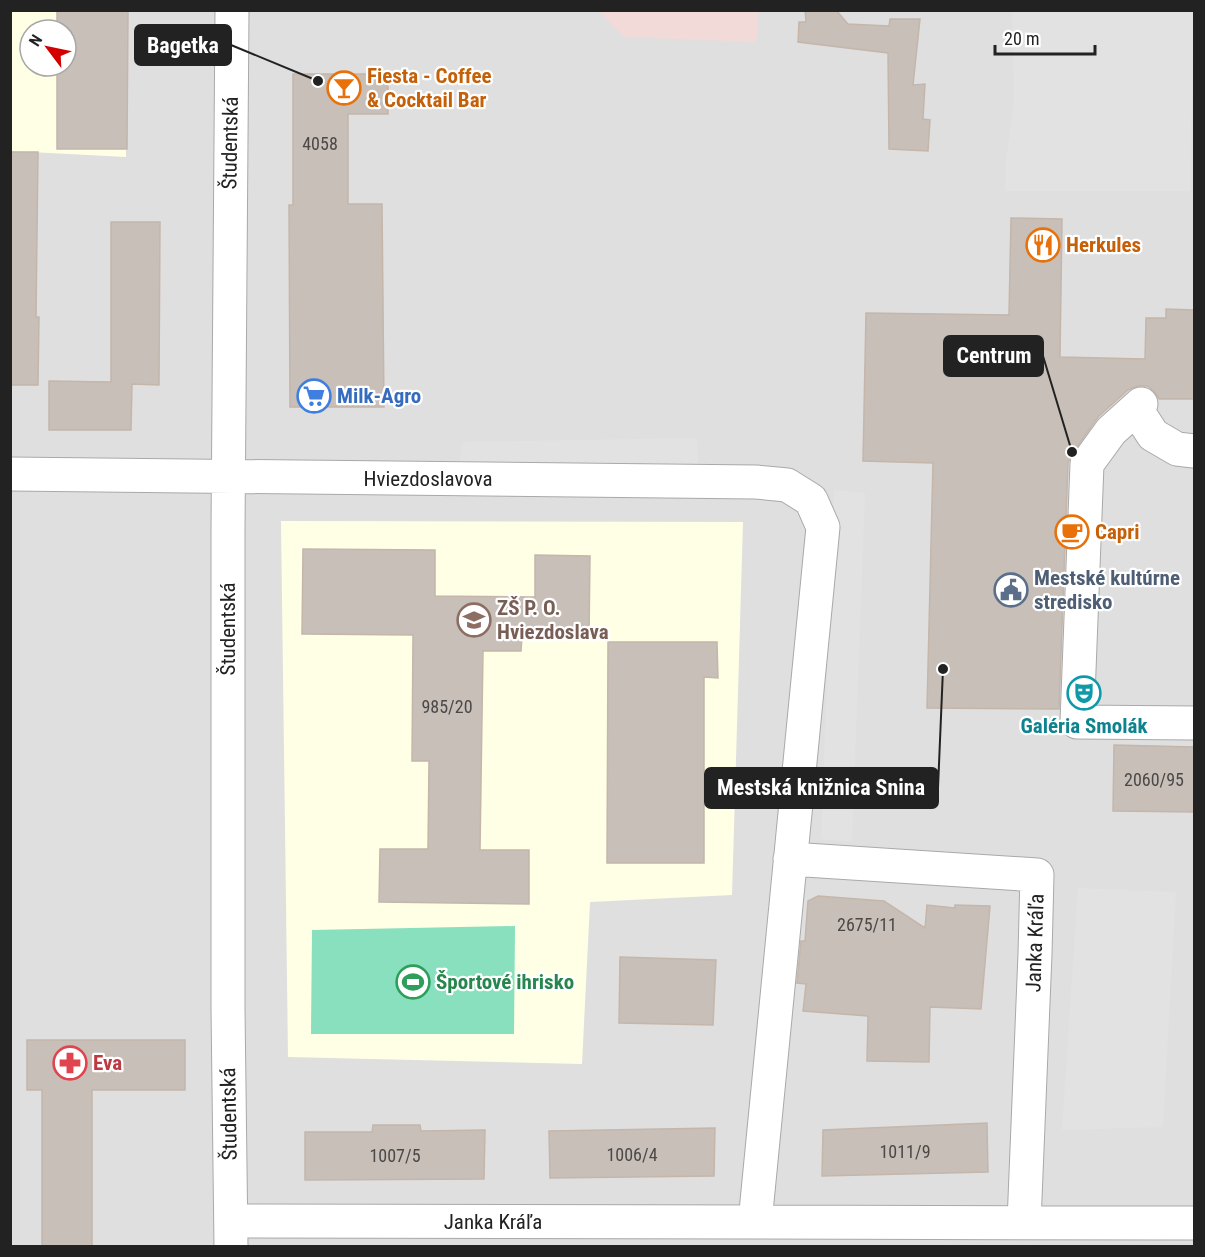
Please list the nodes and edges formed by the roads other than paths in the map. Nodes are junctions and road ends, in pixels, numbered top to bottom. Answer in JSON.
{"nodes":[{"id":1,"x":232,"y":10,"type":"edge"},
{"id":2,"x":1194,"y":451,"type":"edge"},
{"id":3,"x":10,"y":474,"type":"edge"},
{"id":4,"x":228,"y":477,"type":"junction"},
{"id":5,"x":1194,"y":723,"type":"edge"},
{"id":6,"x":790,"y":859,"type":"junction"},
{"id":7,"x":755,"y":1222,"type":"junction"},
{"id":8,"x":1024,"y":1223,"type":"junction"},
{"id":9,"x":1194,"y":1223,"type":"edge"},
{"id":10,"x":231,"y":1234,"type":"edge"}],
"edges":[{"from":1,"to":4,"type":"street","name":"Študentská"},
{"from":2,"to":5,"type":"street"},
{"from":3,"to":4,"type":"street","name":"Hviezdoslavova"},
{"from":4,"to":6,"type":"street","name":"Hviezdoslavova"},
{"from":4,"to":10,"type":"street","name":"Študentská"},
{"from":6,"to":7,"type":"street"},
{"from":6,"to":8,"type":"street","name":"Janka Kráľa"},
{"from":7,"to":8,"type":"street","name":"Janka Kráľa"},
{"from":7,"to":10,"type":"street","name":"Janka Kráľa"},
{"from":8,"to":9,"type":"street","name":"Janka Kráľa"}]}
